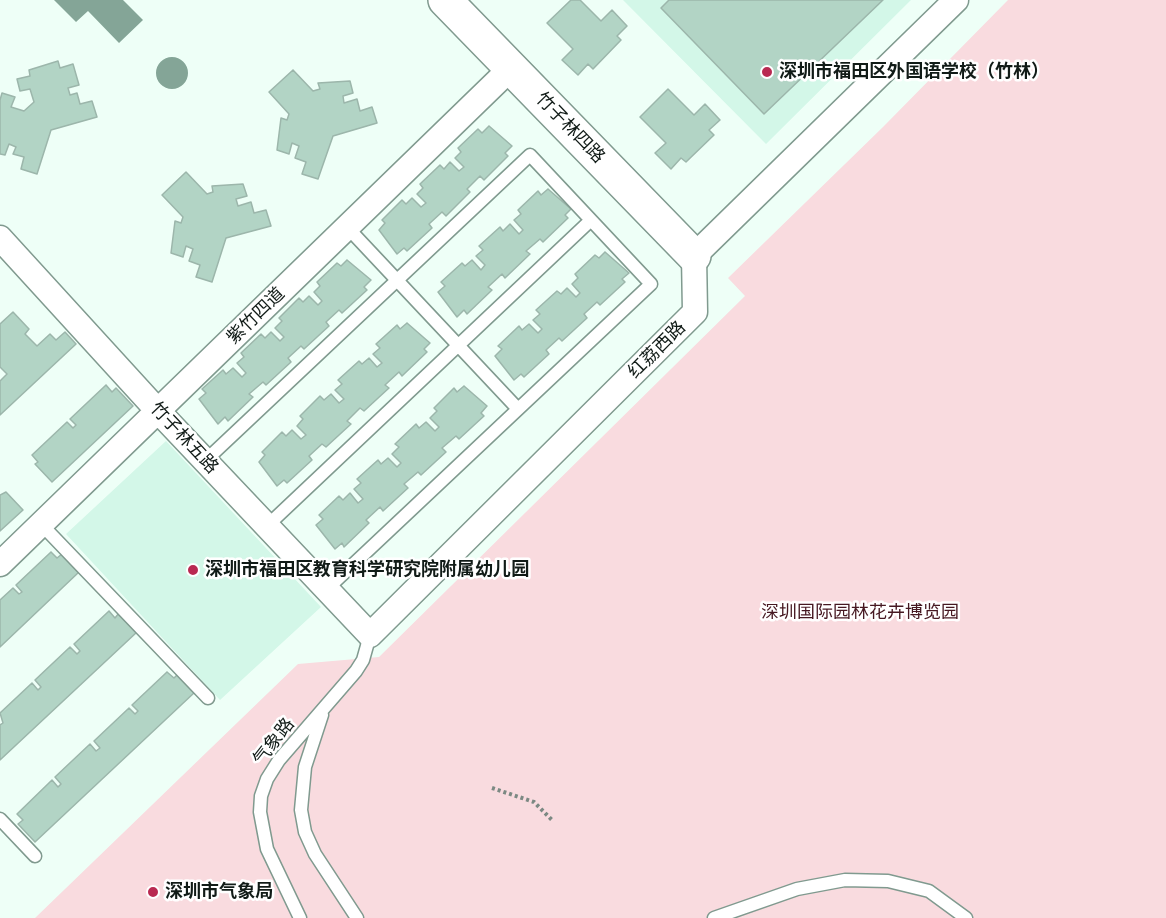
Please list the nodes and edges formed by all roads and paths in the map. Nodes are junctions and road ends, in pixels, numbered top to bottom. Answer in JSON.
{"nodes":[{"id":1,"x":445,"y":0,"type":"edge"},
{"id":2,"x":956,"y":0,"type":"edge"},
{"id":3,"x":511,"y":68,"type":"junction"},
{"id":4,"x":591,"y":220,"type":"junction"},
{"id":5,"x":347,"y":227,"type":"junction"},
{"id":6,"x":0,"y":238,"type":"edge"},
{"id":7,"x":694,"y":256,"type":"junction"},
{"id":8,"x":397,"y":280,"type":"junction"},
{"id":9,"x":459,"y":346,"type":"junction"},
{"id":10,"x":518,"y":409,"type":"junction"},
{"id":11,"x":158,"y":411,"type":"junction"},
{"id":12,"x":205,"y":461,"type":"junction"},
{"id":13,"x":41,"y":524,"type":"junction"},
{"id":14,"x":267,"y":526,"type":"junction"},
{"id":15,"x":0,"y":564,"type":"edge"},
{"id":16,"x":327,"y":589,"type":"junction"},
{"id":17,"x":370,"y":635,"type":"junction"},
{"id":18,"x":208,"y":698,"type":"dead end"},
{"id":19,"x":323,"y":710,"type":"junction"},
{"id":20,"x":492,"y":788,"type":"dead end"},
{"id":21,"x":0,"y":819,"type":"edge"},
{"id":22,"x":553,"y":821,"type":"dead end"},
{"id":23,"x":35,"y":856,"type":"dead end"},
{"id":24,"x":300,"y":918,"type":"edge"},
{"id":25,"x":357,"y":918,"type":"edge"},
{"id":26,"x":714,"y":918,"type":"edge"},
{"id":27,"x":966,"y":918,"type":"edge"}],
"edges":[{"from":1,"to":3,"type":"street","name":"竹子林四路"},
{"from":2,"to":7,"type":"street"},
{"from":3,"to":5,"type":"street","name":"紫竹四道"},
{"from":3,"to":7,"type":"street","name":"竹子林四路"},
{"from":4,"to":8,"type":"lane"},
{"from":4,"to":9,"type":"lane"},
{"from":4,"to":10,"type":"lane"},
{"from":5,"to":8,"type":"lane"},
{"from":5,"to":11,"type":"street","name":"紫竹四道"},
{"from":6,"to":11,"type":"street","name":"竹子林五路"},
{"from":7,"to":17,"type":"street","name":"红荔西路"},
{"from":8,"to":9,"type":"lane"},
{"from":8,"to":12,"type":"lane"},
{"from":9,"to":10,"type":"lane"},
{"from":9,"to":14,"type":"lane"},
{"from":10,"to":16,"type":"lane"},
{"from":11,"to":12,"type":"street","name":"竹子林五路"},
{"from":11,"to":13,"type":"street","name":"紫竹四道"},
{"from":12,"to":14,"type":"street","name":"竹子林五路"},
{"from":13,"to":15,"type":"street","name":"紫竹四道"},
{"from":13,"to":18,"type":"lane"},
{"from":14,"to":16,"type":"street","name":"竹子林五路"},
{"from":16,"to":17,"type":"street","name":"竹子林五路"},
{"from":17,"to":19,"type":"lane","name":"气象路"},
{"from":19,"to":24,"type":"lane","name":"气象路"},
{"from":19,"to":25,"type":"lane"},
{"from":20,"to":22,"type":"path"},
{"from":21,"to":23,"type":"lane"},
{"from":26,"to":27,"type":"lane"}]}
